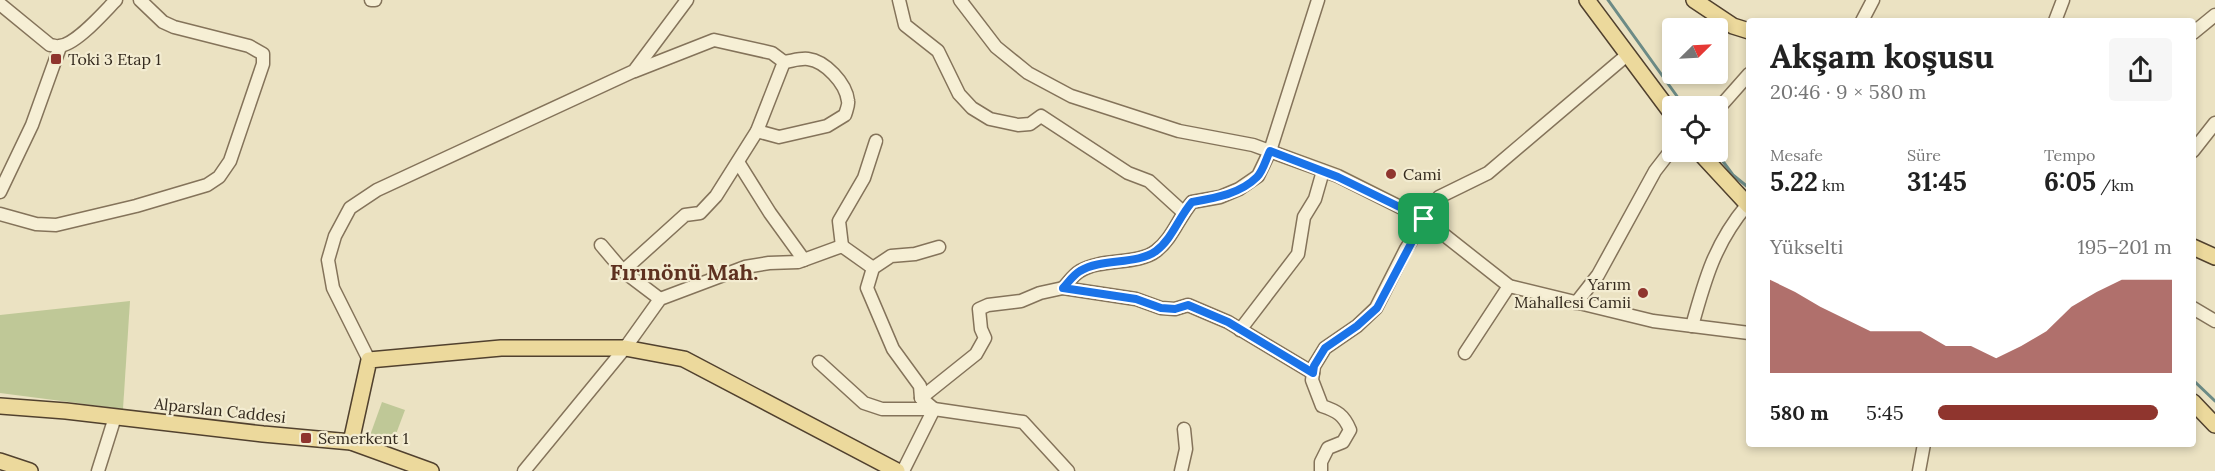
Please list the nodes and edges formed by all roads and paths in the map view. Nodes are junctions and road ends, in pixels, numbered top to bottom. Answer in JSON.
{"nodes":[{"id":1,"x":116,"y":0,"type":"edge"},
{"id":2,"x":140,"y":0,"type":"edge"},
{"id":3,"x":687,"y":0,"type":"edge"},
{"id":4,"x":899,"y":0,"type":"edge"},
{"id":5,"x":960,"y":0,"type":"edge"},
{"id":6,"x":1318,"y":0,"type":"edge"},
{"id":7,"x":1587,"y":0,"type":"edge"},
{"id":8,"x":1694,"y":0,"type":"edge"},
{"id":9,"x":1873,"y":0,"type":"edge"},
{"id":10,"x":2063,"y":0,"type":"edge"},
{"id":11,"x":0,"y":4,"type":"edge"},
{"id":12,"x":2215,"y":15,"type":"edge"},
{"id":13,"x":1864,"y":18,"type":"edge"},
{"id":14,"x":2056,"y":18,"type":"edge"},
{"id":15,"x":1746,"y":30,"type":"edge"},
{"id":16,"x":2196,"y":31,"type":"edge"},
{"id":17,"x":60,"y":46,"type":"junction"},
{"id":18,"x":1627,"y":55,"type":"junction"},
{"id":19,"x":784,"y":62,"type":"junction"},
{"id":20,"x":634,"y":71,"type":"junction"},
{"id":21,"x":1746,"y":77,"type":"edge"},
{"id":22,"x":1728,"y":98,"type":"edge"},
{"id":23,"x":1662,"y":101,"type":"edge"},
{"id":24,"x":2215,"y":123,"type":"edge"},
{"id":25,"x":757,"y":131,"type":"junction"},
{"id":26,"x":876,"y":141,"type":"dead end"},
{"id":27,"x":2196,"y":147,"type":"edge"},
{"id":28,"x":1270,"y":151,"type":"junction"},
{"id":29,"x":738,"y":162,"type":"junction"},
{"id":30,"x":1662,"y":162,"type":"edge"},
{"id":31,"x":1708,"y":162,"type":"edge"},
{"id":32,"x":1323,"y":171,"type":"junction"},
{"id":33,"x":0,"y":192,"type":"edge"},
{"id":34,"x":1746,"y":203,"type":"edge"},
{"id":35,"x":1746,"y":208,"type":"edge"},
{"id":36,"x":1183,"y":212,"type":"junction"},
{"id":37,"x":0,"y":214,"type":"edge"},
{"id":38,"x":1424,"y":219,"type":"junction"},
{"id":39,"x":602,"y":245,"type":"dead end"},
{"id":40,"x":842,"y":246,"type":"junction"},
{"id":41,"x":939,"y":247,"type":"dead end"},
{"id":42,"x":2196,"y":248,"type":"edge"},
{"id":43,"x":2215,"y":257,"type":"edge"},
{"id":44,"x":804,"y":260,"type":"junction"},
{"id":45,"x":873,"y":268,"type":"junction"},
{"id":46,"x":623,"y":271,"type":"junction"},
{"id":47,"x":1509,"y":286,"type":"junction"},
{"id":48,"x":1063,"y":288,"type":"junction"},
{"id":49,"x":660,"y":299,"type":"junction"},
{"id":50,"x":1576,"y":303,"type":"junction"},
{"id":51,"x":2196,"y":310,"type":"edge"},
{"id":52,"x":2215,"y":321,"type":"edge"},
{"id":53,"x":1692,"y":326,"type":"junction"},
{"id":54,"x":1240,"y":330,"type":"junction"},
{"id":55,"x":1746,"y":333,"type":"edge"},
{"id":56,"x":625,"y":348,"type":"junction"},
{"id":57,"x":1465,"y":353,"type":"dead end"},
{"id":58,"x":369,"y":360,"type":"junction"},
{"id":59,"x":819,"y":362,"type":"dead end"},
{"id":60,"x":1313,"y":373,"type":"junction"},
{"id":61,"x":921,"y":398,"type":"junction"},
{"id":62,"x":2196,"y":405,"type":"edge"},
{"id":63,"x":0,"y":406,"type":"edge"},
{"id":64,"x":934,"y":409,"type":"junction"},
{"id":65,"x":115,"y":417,"type":"junction"},
{"id":66,"x":2215,"y":425,"type":"edge"},
{"id":67,"x":1184,"y":429,"type":"dead end"},
{"id":68,"x":351,"y":442,"type":"junction"},
{"id":69,"x":1923,"y":447,"type":"edge"},
{"id":70,"x":0,"y":461,"type":"edge"},
{"id":71,"x":30,"y":471,"type":"edge"},
{"id":72,"x":98,"y":471,"type":"edge"},
{"id":73,"x":431,"y":471,"type":"edge"},
{"id":74,"x":524,"y":471,"type":"edge"},
{"id":75,"x":897,"y":471,"type":"edge"},
{"id":76,"x":903,"y":471,"type":"edge"},
{"id":77,"x":1068,"y":471,"type":"edge"},
{"id":78,"x":1181,"y":471,"type":"edge"},
{"id":79,"x":1321,"y":471,"type":"edge"},
{"id":80,"x":1919,"y":471,"type":"edge"}],
"edges":[{"from":1,"to":17,"type":"street"},
{"from":2,"to":37,"type":"street"},
{"from":3,"to":20,"type":"street"},
{"from":4,"to":36,"type":"street"},
{"from":5,"to":28,"type":"street"},
{"from":6,"to":28,"type":"street"},
{"from":7,"to":18,"type":"main road"},
{"from":8,"to":15,"type":"main road"},
{"from":9,"to":13,"type":"street"},
{"from":10,"to":14,"type":"street"},
{"from":11,"to":17,"type":"street"},
{"from":12,"to":16,"type":"street"},
{"from":17,"to":33,"type":"street"},
{"from":18,"to":23,"type":"main road"},
{"from":18,"to":38,"type":"street"},
{"from":19,"to":20,"type":"street"},
{"from":19,"to":25,"type":"street"},
{"from":19,"to":25,"type":"street"},
{"from":20,"to":58,"type":"street"},
{"from":21,"to":22,"type":"street"},
{"from":24,"to":27,"type":"street"},
{"from":25,"to":29,"type":"street"},
{"from":26,"to":40,"type":"street"},
{"from":28,"to":32,"type":"street"},
{"from":28,"to":36,"type":"street"},
{"from":29,"to":44,"type":"street"},
{"from":29,"to":46,"type":"street"},
{"from":30,"to":50,"type":"street"},
{"from":31,"to":34,"type":"main road"},
{"from":32,"to":38,"type":"street"},
{"from":32,"to":54,"type":"street"},
{"from":35,"to":53,"type":"street"},
{"from":36,"to":48,"type":"street"},
{"from":38,"to":47,"type":"street"},
{"from":38,"to":60,"type":"street"},
{"from":39,"to":46,"type":"street"},
{"from":40,"to":44,"type":"street"},
{"from":40,"to":45,"type":"street"},
{"from":41,"to":45,"type":"street"},
{"from":42,"to":43,"type":"main road"},
{"from":44,"to":49,"type":"street"},
{"from":45,"to":61,"type":"street"},
{"from":46,"to":49,"type":"street"},
{"from":47,"to":50,"type":"street"},
{"from":47,"to":57,"type":"street"},
{"from":48,"to":54,"type":"street"},
{"from":48,"to":61,"type":"street"},
{"from":49,"to":56,"type":"street"},
{"from":50,"to":53,"type":"street"},
{"from":51,"to":52,"type":"street"},
{"from":53,"to":55,"type":"street"},
{"from":54,"to":60,"type":"street"},
{"from":56,"to":58,"type":"main road"},
{"from":56,"to":74,"type":"street"},
{"from":56,"to":75,"type":"main road"},
{"from":58,"to":68,"type":"main road"},
{"from":59,"to":64,"type":"street"},
{"from":60,"to":79,"type":"street"},
{"from":61,"to":64,"type":"street"},
{"from":62,"to":66,"type":"main road"},
{"from":63,"to":65,"type":"main road","name":"Alparslan Caddesi"},
{"from":64,"to":76,"type":"street"},
{"from":64,"to":77,"type":"street"},
{"from":65,"to":68,"type":"main road","name":"Alparslan Caddesi"},
{"from":65,"to":72,"type":"street"},
{"from":67,"to":78,"type":"street"},
{"from":68,"to":73,"type":"main road","name":"Alparslan Caddesi"},
{"from":69,"to":80,"type":"street"},
{"from":70,"to":71,"type":"main road"}]}
